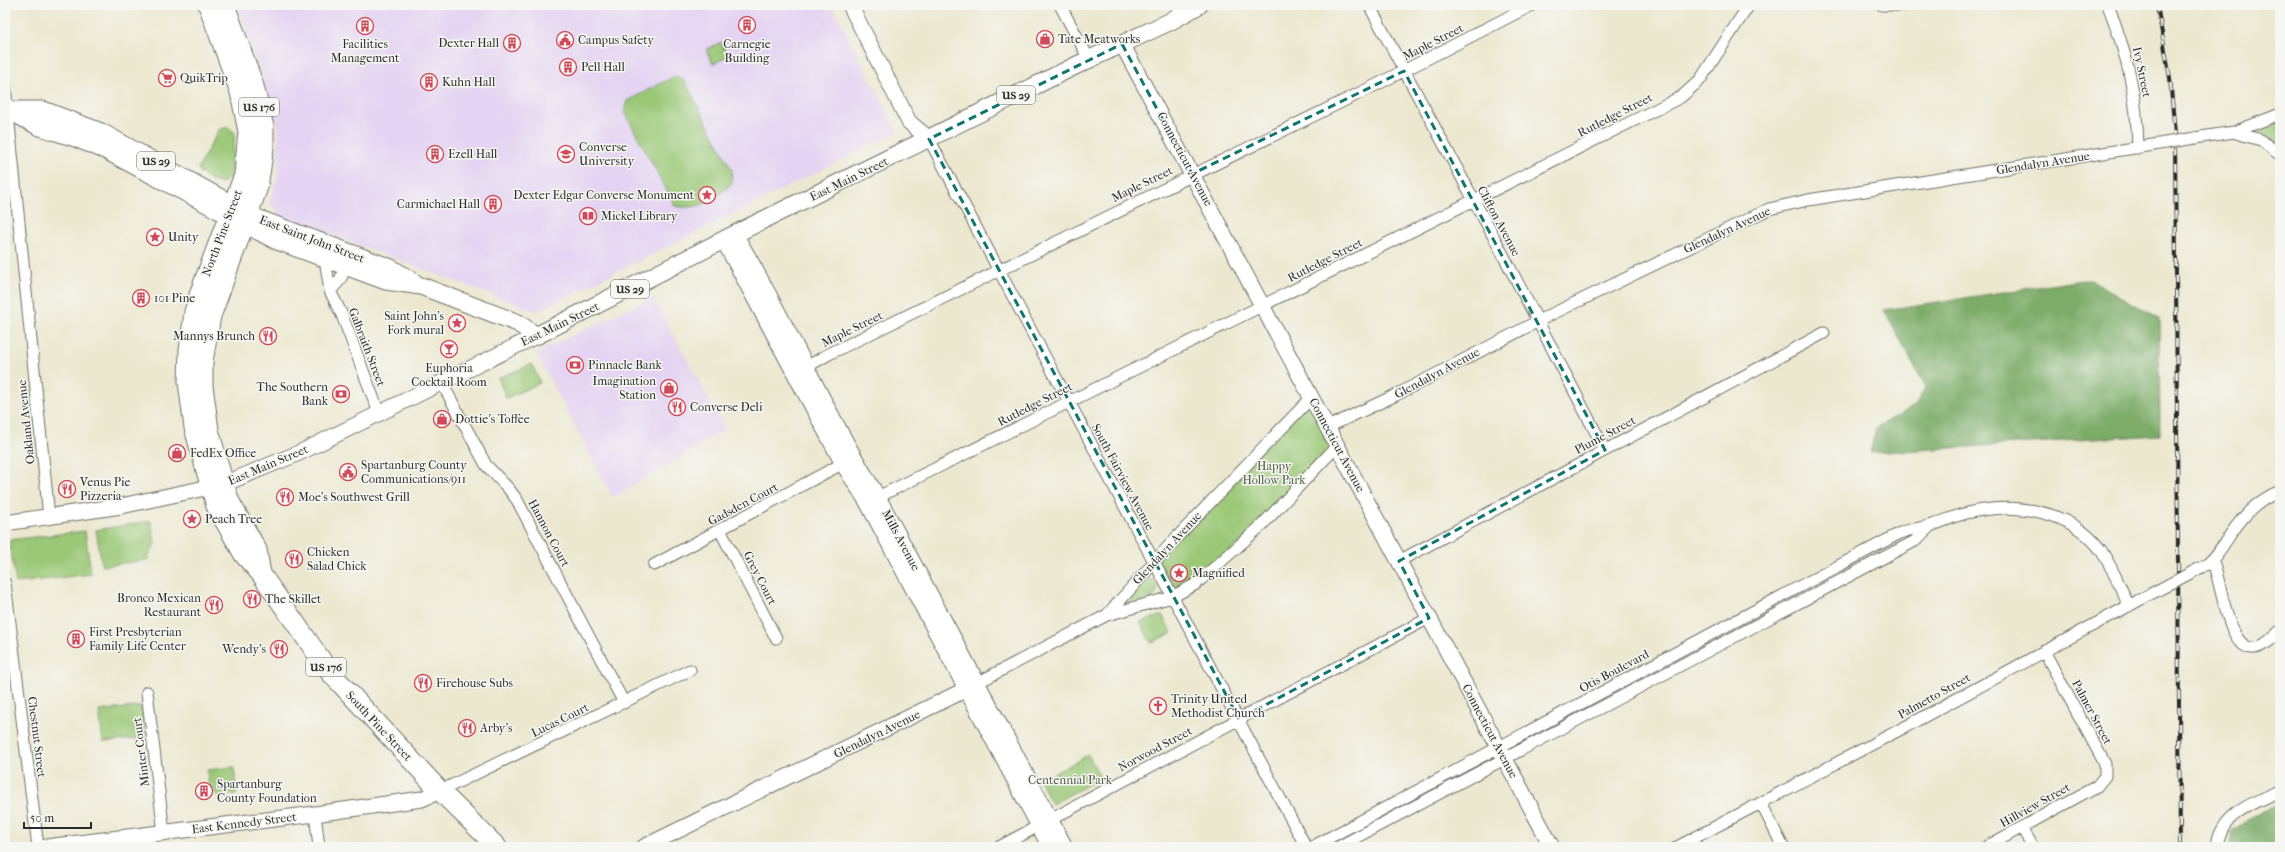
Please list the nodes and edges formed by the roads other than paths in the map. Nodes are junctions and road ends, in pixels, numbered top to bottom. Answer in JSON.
{"nodes":[{"id":1,"x":208,"y":5,"type":"edge"},
{"id":2,"x":225,"y":5,"type":"edge"},
{"id":3,"x":850,"y":5,"type":"edge"},
{"id":4,"x":1060,"y":5,"type":"edge"},
{"id":5,"x":1199,"y":5,"type":"edge"},
{"id":6,"x":1369,"y":5,"type":"edge"},
{"id":7,"x":1532,"y":5,"type":"edge"},
{"id":8,"x":1750,"y":5,"type":"edge"},
{"id":9,"x":1882,"y":5,"type":"edge"},
{"id":10,"x":1906,"y":5,"type":"edge"},
{"id":11,"x":2108,"y":5,"type":"edge"},
{"id":12,"x":1122,"y":44,"type":"junction"},
{"id":13,"x":1089,"y":59,"type":"junction"},
{"id":14,"x":1404,"y":71,"type":"junction"},
{"id":15,"x":5,"y":85,"type":"edge"},
{"id":16,"x":6,"y":110,"type":"edge"},
{"id":17,"x":2280,"y":114,"type":"edge"},
{"id":18,"x":2234,"y":132,"type":"junction"},
{"id":19,"x":929,"y":140,"type":"junction"},
{"id":20,"x":2138,"y":148,"type":"junction"},
{"id":21,"x":2280,"y":155,"type":"edge"},
{"id":22,"x":1192,"y":174,"type":"junction"},
{"id":23,"x":1473,"y":200,"type":"junction"},
{"id":24,"x":10,"y":202,"type":"edge"},
{"id":25,"x":238,"y":214,"type":"junction"},
{"id":26,"x":730,"y":237,"type":"junction"},
{"id":27,"x":325,"y":259,"type":"junction"},
{"id":28,"x":348,"y":261,"type":"junction"},
{"id":29,"x":1000,"y":270,"type":"junction"},
{"id":30,"x":330,"y":291,"type":"junction"},
{"id":31,"x":1263,"y":305,"type":"junction"},
{"id":32,"x":1538,"y":322,"type":"junction"},
{"id":33,"x":1824,"y":333,"type":"dead end"},
{"id":34,"x":536,"y":336,"type":"junction"},
{"id":35,"x":801,"y":370,"type":"junction"},
{"id":36,"x":442,"y":383,"type":"junction"},
{"id":37,"x":1312,"y":396,"type":"junction"},
{"id":38,"x":1069,"y":401,"type":"junction"},
{"id":39,"x":379,"y":413,"type":"junction"},
{"id":40,"x":1328,"y":427,"type":"junction"},
{"id":41,"x":1338,"y":445,"type":"junction"},
{"id":42,"x":1605,"y":450,"type":"junction"},
{"id":43,"x":848,"y":461,"type":"junction"},
{"id":44,"x":217,"y":485,"type":"junction"},
{"id":45,"x":2280,"y":491,"type":"edge"},
{"id":46,"x":872,"y":500,"type":"junction"},
{"id":47,"x":49,"y":517,"type":"junction"},
{"id":48,"x":5,"y":523,"type":"edge"},
{"id":49,"x":720,"y":530,"type":"junction"},
{"id":50,"x":2212,"y":560,"type":"junction"},
{"id":51,"x":1399,"y":561,"type":"junction"},
{"id":52,"x":1154,"y":562,"type":"junction"},
{"id":53,"x":654,"y":565,"type":"dead end"},
{"id":54,"x":5,"y":583,"type":"edge"},
{"id":55,"x":1172,"y":597,"type":"junction"},
{"id":56,"x":2129,"y":606,"type":"junction"},
{"id":57,"x":1107,"y":615,"type":"junction"},
{"id":58,"x":1429,"y":618,"type":"junction"},
{"id":59,"x":2280,"y":631,"type":"edge"},
{"id":60,"x":776,"y":638,"type":"dead end"},
{"id":61,"x":2044,"y":651,"type":"junction"},
{"id":62,"x":690,"y":670,"type":"dead end"},
{"id":63,"x":972,"y":686,"type":"junction"},
{"id":64,"x":147,"y":692,"type":"dead end"},
{"id":65,"x":624,"y":703,"type":"junction"},
{"id":66,"x":1239,"y":720,"type":"junction"},
{"id":67,"x":1501,"y":752,"type":"junction"},
{"id":68,"x":2097,"y":786,"type":"joint"},
{"id":69,"x":440,"y":791,"type":"junction"},
{"id":70,"x":2280,"y":791,"type":"edge"},
{"id":71,"x":1761,"y":803,"type":"junction"},
{"id":72,"x":315,"y":814,"type":"junction"},
{"id":73,"x":1045,"y":823,"type":"junction"},
{"id":74,"x":2022,"y":828,"type":"junction"},
{"id":75,"x":164,"y":833,"type":"junction"},
{"id":76,"x":38,"y":847,"type":"edge"},
{"id":77,"x":46,"y":847,"type":"edge"},
{"id":78,"x":319,"y":847,"type":"edge"},
{"id":79,"x":497,"y":847,"type":"edge"},
{"id":80,"x":644,"y":847,"type":"edge"},
{"id":81,"x":1000,"y":847,"type":"edge"},
{"id":82,"x":1050,"y":847,"type":"edge"},
{"id":83,"x":1065,"y":847,"type":"edge"},
{"id":84,"x":1306,"y":847,"type":"edge"},
{"id":85,"x":1312,"y":847,"type":"edge"},
{"id":86,"x":1338,"y":847,"type":"edge"},
{"id":87,"x":1552,"y":847,"type":"edge"},
{"id":88,"x":1677,"y":847,"type":"edge"},
{"id":89,"x":1783,"y":847,"type":"edge"},
{"id":90,"x":1986,"y":847,"type":"edge"},
{"id":91,"x":2033,"y":847,"type":"edge"},
{"id":92,"x":2217,"y":847,"type":"edge"}],
"edges":[{"from":1,"to":25,"type":"highway","name":"North Pine Street"},
{"from":2,"to":25,"type":"highway","name":"North Pine Street","number":"US 176"},
{"from":3,"to":19,"type":"street"},
{"from":4,"to":13,"type":"street"},
{"from":5,"to":12,"type":"main road","name":"East Main Street","number":"US 29"},
{"from":6,"to":14,"type":"street","name":"Clifton Avenue"},
{"from":7,"to":14,"type":"street","name":"Maple Street"},
{"from":8,"to":23,"type":"street","name":"Rutledge Street"},
{"from":9,"to":10,"type":"street"},
{"from":11,"to":20,"type":"street","name":"Ivy Street"},
{"from":12,"to":13,"type":"main road","name":"East Main Street","number":"US 29"},
{"from":12,"to":22,"type":"street","name":"Connecticut Avenue"},
{"from":13,"to":19,"type":"main road","name":"East Main Street","number":"US 29"},
{"from":14,"to":22,"type":"street","name":"Maple Street"},
{"from":14,"to":23,"type":"street","name":"Clifton Avenue"},
{"from":15,"to":16,"type":"street","name":"Oakland Avenue"},
{"from":16,"to":24,"type":"street","name":"Oakland Avenue"},
{"from":16,"to":25,"type":"main road","name":"East Saint John Street","number":"US 29"},
{"from":17,"to":18,"type":"street"},
{"from":18,"to":20,"type":"street","name":"Glendalyn Avenue","bridge":true},
{"from":18,"to":21,"type":"street"},
{"from":19,"to":26,"type":"main road","name":"East Main Street","number":"US 29"},
{"from":19,"to":29,"type":"street","name":"South Fairview Avenue"},
{"from":20,"to":32,"type":"street","name":"Glendalyn Avenue"},
{"from":22,"to":29,"type":"street","name":"Maple Street"},
{"from":22,"to":31,"type":"street","name":"Connecticut Avenue"},
{"from":23,"to":31,"type":"street","name":"Rutledge Street"},
{"from":23,"to":32,"type":"street","name":"Clifton Avenue"},
{"from":24,"to":47,"type":"street","name":"Oakland Avenue"},
{"from":25,"to":27,"type":"main road","name":"East Saint John Street","number":"US 29"},
{"from":25,"to":28,"type":"main road","name":"East Saint John Street","number":"US 29"},
{"from":25,"to":44,"type":"highway","name":"North Pine Street"},
{"from":26,"to":34,"type":"main road","name":"East Main Street","number":"US 29"},
{"from":26,"to":35,"type":"street","name":"Mills Avenue"},
{"from":27,"to":28,"type":"main road","name":"East Saint John Street","number":"US 29"},
{"from":27,"to":30,"type":"street","name":"Galbraith Street"},
{"from":28,"to":30,"type":"street"},
{"from":28,"to":34,"type":"main road","name":"East Saint John Street","number":"US 29"},
{"from":29,"to":35,"type":"street","name":"Maple Street"},
{"from":29,"to":38,"type":"street","name":"South Fairview Avenue"},
{"from":30,"to":39,"type":"street","name":"Galbraith Street"},
{"from":31,"to":37,"type":"street","name":"Connecticut Avenue"},
{"from":31,"to":38,"type":"street","name":"Rutledge Street"},
{"from":32,"to":40,"type":"street","name":"Glendalyn Avenue"},
{"from":32,"to":42,"type":"street","name":"Clifton Avenue"},
{"from":33,"to":42,"type":"street","name":"Plume Street"},
{"from":34,"to":36,"type":"street","name":"East Main Street"},
{"from":35,"to":43,"type":"street","name":"Mills Avenue"},
{"from":36,"to":39,"type":"street","name":"East Main Street"},
{"from":36,"to":65,"type":"street","name":"Hannon Court"},
{"from":37,"to":40,"type":"street","name":"Connecticut Avenue"},
{"from":37,"to":52,"type":"street","name":"Glendalyn Avenue"},
{"from":38,"to":46,"type":"street","name":"Rutledge Street"},
{"from":38,"to":52,"type":"street","name":"South Fairview Avenue"},
{"from":39,"to":44,"type":"street","name":"East Main Street"},
{"from":40,"to":41,"type":"street","name":"Connecticut Avenue"},
{"from":41,"to":51,"type":"street","name":"Connecticut Avenue"},
{"from":41,"to":55,"type":"street","name":"Glendalyn Avenue"},
{"from":42,"to":51,"type":"street","name":"Plume Street"},
{"from":43,"to":46,"type":"street","name":"Mills Avenue"},
{"from":43,"to":49,"type":"street","name":"Gadsden Court"},
{"from":44,"to":47,"type":"street","name":"East Main Street"},
{"from":44,"to":69,"type":"highway","name":"South Pine Street","number":"US 176"},
{"from":45,"to":50,"type":"street","name":"Palmetto Street"},
{"from":46,"to":63,"type":"street","name":"Mills Avenue"},
{"from":47,"to":48,"type":"street","name":"East Main Street"},
{"from":49,"to":53,"type":"street","name":"Gadsden Court"},
{"from":49,"to":60,"type":"street","name":"Grey Court"},
{"from":50,"to":56,"type":"street","name":"Palmetto Street","bridge":true},
{"from":50,"to":59,"type":"street"},
{"from":51,"to":58,"type":"street","name":"Connecticut Avenue"},
{"from":52,"to":55,"type":"street","name":"South Fairview Avenue"},
{"from":52,"to":57,"type":"street","name":"Glendalyn Avenue"},
{"from":54,"to":76,"type":"street","name":"Chestnut Street"},
{"from":55,"to":57,"type":"street","name":"Glendalyn Avenue"},
{"from":55,"to":66,"type":"street","name":"South Fairview Avenue"},
{"from":56,"to":61,"type":"street","name":"Palmetto Street"},
{"from":56,"to":67,"type":"street","name":"Otis Boulevard"},
{"from":57,"to":63,"type":"street","name":"Glendalyn Avenue"},
{"from":58,"to":66,"type":"street","name":"Norwood Street"},
{"from":58,"to":67,"type":"street","name":"Connecticut Avenue"},
{"from":61,"to":68,"type":"street","name":"Palmer Street"},
{"from":61,"to":71,"type":"street","name":"Palmetto Street"},
{"from":62,"to":65,"type":"street","name":"Lucas Court"},
{"from":63,"to":73,"type":"street","name":"Mills Avenue"},
{"from":63,"to":80,"type":"street","name":"Glendalyn Avenue"},
{"from":64,"to":75,"type":"street","name":"Minter Court"},
{"from":65,"to":69,"type":"street","name":"Lucas Court"},
{"from":66,"to":73,"type":"street","name":"Norwood Street"},
{"from":66,"to":84,"type":"street","name":"South Fairview Avenue"},
{"from":67,"to":85,"type":"street","name":"Otis Boulevard"},
{"from":67,"to":86,"type":"street","name":"Otis Boulevard"},
{"from":67,"to":87,"type":"street","name":"Connecticut Avenue"},
{"from":68,"to":74,"type":"street","name":"Hillview Street"},
{"from":69,"to":72,"type":"street","name":"East Kennedy Street"},
{"from":69,"to":79,"type":"highway","name":"South Pine Street","number":"US 176"},
{"from":70,"to":92,"type":"street"},
{"from":71,"to":88,"type":"street","name":"Palmetto Street"},
{"from":71,"to":89,"type":"street"},
{"from":72,"to":75,"type":"street","name":"East Kennedy Street"},
{"from":72,"to":78,"type":"street"},
{"from":73,"to":81,"type":"street","name":"Norwood Street"},
{"from":73,"to":82,"type":"street","name":"Mills Avenue"},
{"from":73,"to":83,"type":"street","name":"Mills Avenue"},
{"from":74,"to":90,"type":"street","name":"Hillview Street"},
{"from":74,"to":91,"type":"street"},
{"from":75,"to":77,"type":"street","name":"East Kennedy Street"}]}
